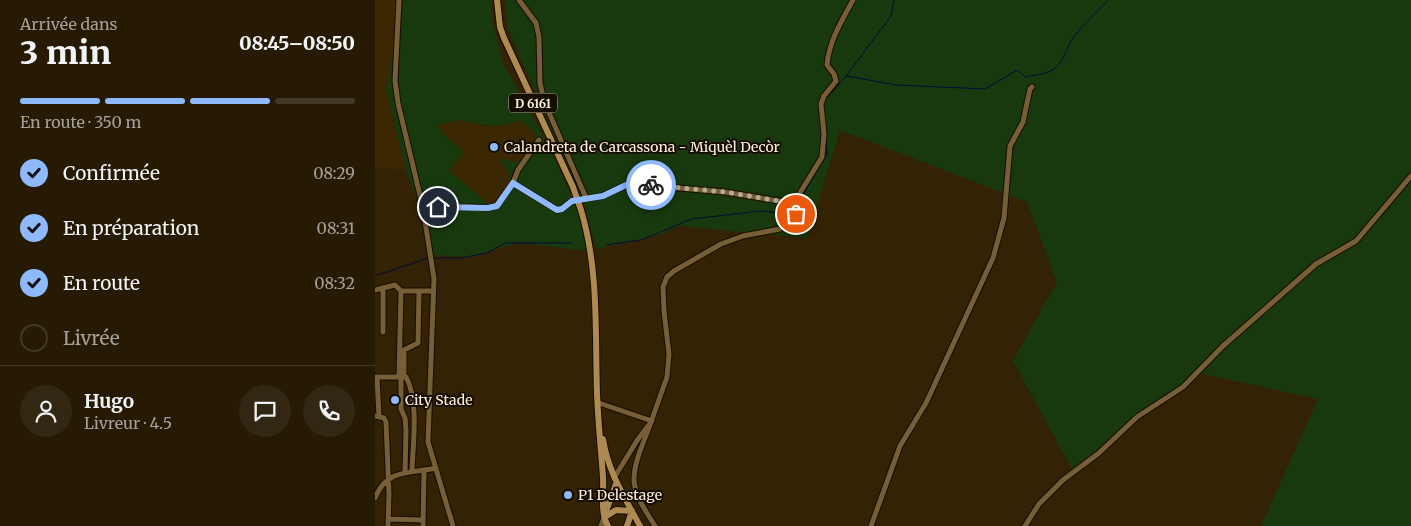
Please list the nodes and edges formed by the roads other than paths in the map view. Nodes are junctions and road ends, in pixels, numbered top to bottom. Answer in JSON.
{"nodes":[{"id":1,"x":399,"y":0,"type":"edge"},
{"id":2,"x":497,"y":0,"type":"edge"},
{"id":3,"x":519,"y":0,"type":"edge"},
{"id":4,"x":853,"y":0,"type":"edge"},
{"id":5,"x":1032,"y":87,"type":"dead end"},
{"id":6,"x":539,"y":140,"type":"dead end"},
{"id":7,"x":550,"y":140,"type":"junction"},
{"id":8,"x":560,"y":141,"type":"junction"},
{"id":9,"x":558,"y":156,"type":"junction"},
{"id":10,"x":1411,"y":176,"type":"edge"},
{"id":11,"x":513,"y":183,"type":"junction"},
{"id":12,"x":587,"y":198,"type":"junction"},
{"id":13,"x":797,"y":204,"type":"junction"},
{"id":14,"x":423,"y":208,"type":"junction"},
{"id":15,"x":383,"y":289,"type":"junction"},
{"id":16,"x":375,"y":290,"type":"edge"},
{"id":17,"x":401,"y":291,"type":"junction"},
{"id":18,"x":419,"y":291,"type":"junction"},
{"id":19,"x":433,"y":291,"type":"junction"},
{"id":20,"x":383,"y":332,"type":"dead end"},
{"id":21,"x":376,"y":377,"type":"edge"},
{"id":22,"x":403,"y":377,"type":"junction"},
{"id":23,"x":597,"y":393,"type":"junction"},
{"id":24,"x":599,"y":403,"type":"junction"},
{"id":25,"x":377,"y":416,"type":"edge"},
{"id":26,"x":651,"y":422,"type":"junction"},
{"id":27,"x":436,"y":468,"type":"junction"},
{"id":28,"x":412,"y":470,"type":"junction"},
{"id":29,"x":424,"y":471,"type":"junction"},
{"id":30,"x":405,"y":473,"type":"junction"},
{"id":31,"x":388,"y":478,"type":"junction"},
{"id":32,"x":615,"y":481,"type":"junction"},
{"id":33,"x":375,"y":484,"type":"edge"},
{"id":34,"x":382,"y":485,"type":"junction"},
{"id":35,"x":375,"y":498,"type":"edge"},
{"id":36,"x":632,"y":512,"type":"junction"},
{"id":37,"x":604,"y":518,"type":"junction"},
{"id":38,"x":388,"y":519,"type":"junction"},
{"id":39,"x":423,"y":523,"type":"edge"},
{"id":40,"x":388,"y":526,"type":"edge"},
{"id":41,"x":453,"y":526,"type":"edge"},
{"id":42,"x":601,"y":526,"type":"edge"},
{"id":43,"x":608,"y":526,"type":"edge"},
{"id":44,"x":627,"y":526,"type":"edge"},
{"id":45,"x":640,"y":526,"type":"edge"},
{"id":46,"x":655,"y":526,"type":"edge"},
{"id":47,"x":871,"y":526,"type":"edge"},
{"id":48,"x":1025,"y":526,"type":"edge"}],
"edges":[{"from":1,"to":14,"type":"street"},
{"from":2,"to":7,"type":"main road","number":"D 6161"},
{"from":3,"to":8,"type":"street"},
{"from":4,"to":13,"type":"street"},
{"from":5,"to":47,"type":"street"},
{"from":6,"to":11,"type":"street"},
{"from":7,"to":8,"type":"street"},
{"from":7,"to":9,"type":"main road","number":"D 6161"},
{"from":8,"to":9,"type":"street"},
{"from":8,"to":12,"type":"street"},
{"from":9,"to":23,"type":"main road","number":"D 6161","bridge":true},
{"from":10,"to":48,"type":"street"},
{"from":11,"to":12,"type":"street"},
{"from":11,"to":14,"type":"street"},
{"from":12,"to":13,"type":"street"},
{"from":13,"to":26,"type":"street"},
{"from":14,"to":19,"type":"street"},
{"from":15,"to":16,"type":"street"},
{"from":15,"to":17,"type":"street"},
{"from":15,"to":20,"type":"street"},
{"from":17,"to":18,"type":"street"},
{"from":17,"to":22,"type":"street"},
{"from":18,"to":19,"type":"street"},
{"from":18,"to":22,"type":"street"},
{"from":19,"to":27,"type":"street"},
{"from":21,"to":22,"type":"street"},
{"from":21,"to":25,"type":"street"},
{"from":22,"to":28,"type":"street"},
{"from":22,"to":30,"type":"street"},
{"from":23,"to":24,"type":"main road","number":"D 6161"},
{"from":23,"to":37,"type":"main road"},
{"from":24,"to":26,"type":"street"},
{"from":24,"to":32,"type":"main road","number":"D 6161"},
{"from":25,"to":31,"type":"street"},
{"from":26,"to":32,"type":"street"},
{"from":26,"to":46,"type":"street"},
{"from":27,"to":29,"type":"street"},
{"from":27,"to":41,"type":"street"},
{"from":28,"to":29,"type":"street"},
{"from":28,"to":30,"type":"street"},
{"from":29,"to":39,"type":"street"},
{"from":30,"to":31,"type":"street"},
{"from":31,"to":34,"type":"street"},
{"from":31,"to":38,"type":"street"},
{"from":32,"to":36,"type":"main road","number":"D 6161"},
{"from":32,"to":37,"type":"main road"},
{"from":33,"to":34,"type":"street"},
{"from":34,"to":35,"type":"street"},
{"from":36,"to":37,"type":"main road"},
{"from":36,"to":44,"type":"main road"},
{"from":36,"to":45,"type":"main road","number":"D 6161"},
{"from":37,"to":42,"type":"street"},
{"from":37,"to":43,"type":"main road"},
{"from":38,"to":39,"type":"street"},
{"from":38,"to":40,"type":"street"}]}
